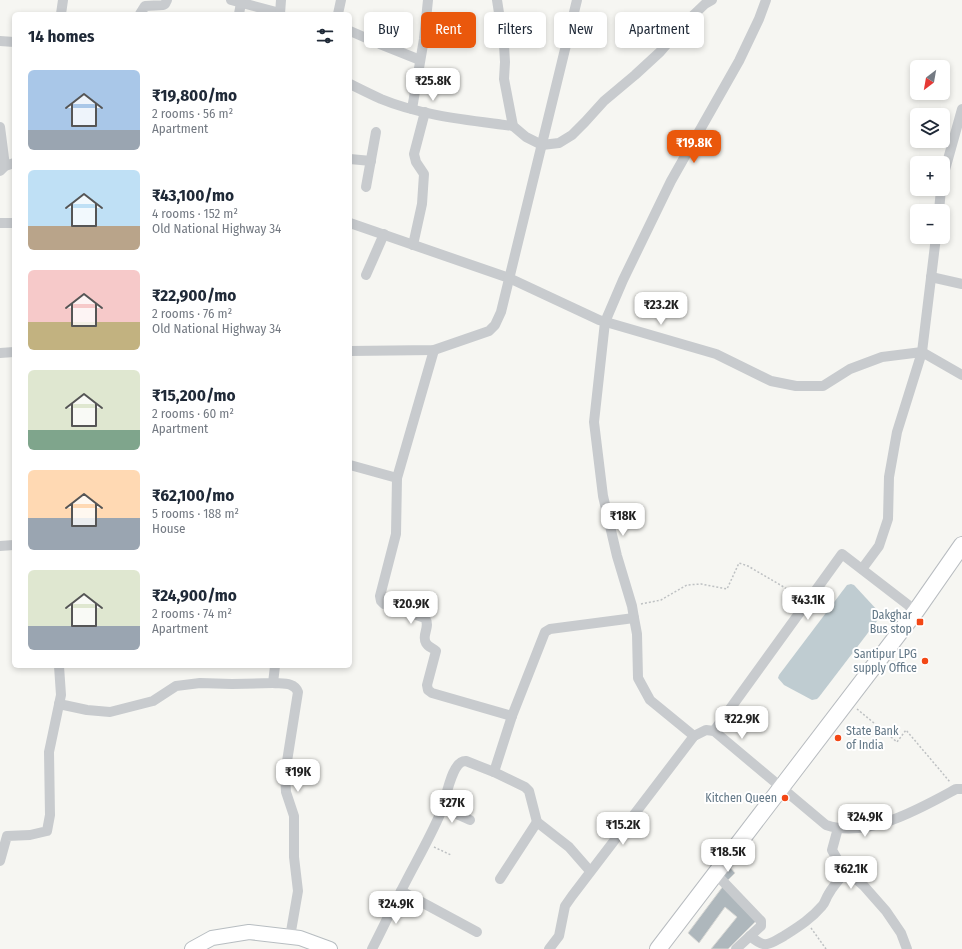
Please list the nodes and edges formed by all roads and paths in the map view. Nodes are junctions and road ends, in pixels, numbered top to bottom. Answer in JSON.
{"nodes":[{"id":1,"x":63,"y":0,"type":"edge"},
{"id":2,"x":167,"y":0,"type":"edge"},
{"id":3,"x":281,"y":0,"type":"edge"},
{"id":4,"x":341,"y":0,"type":"edge"},
{"id":5,"x":428,"y":0,"type":"edge"},
{"id":6,"x":497,"y":0,"type":"edge"},
{"id":7,"x":577,"y":0,"type":"edge"},
{"id":8,"x":712,"y":0,"type":"edge"},
{"id":9,"x":766,"y":0,"type":"edge"},
{"id":10,"x":236,"y":2,"type":"edge"},
{"id":11,"x":61,"y":12,"type":"edge"},
{"id":12,"x":141,"y":12,"type":"edge"},
{"id":13,"x":238,"y":12,"type":"edge"},
{"id":14,"x":276,"y":12,"type":"edge"},
{"id":15,"x":280,"y":12,"type":"edge"},
{"id":16,"x":338,"y":12,"type":"edge"},
{"id":17,"x":352,"y":32,"type":"edge"},
{"id":18,"x":0,"y":41,"type":"edge"},
{"id":19,"x":12,"y":42,"type":"edge"},
{"id":20,"x":420,"y":60,"type":"junction"},
{"id":21,"x":352,"y":85,"type":"edge"},
{"id":22,"x":412,"y":109,"type":"junction"},
{"id":23,"x":962,"y":109,"type":"edge"},
{"id":24,"x":425,"y":112,"type":"junction"},
{"id":25,"x":513,"y":126,"type":"junction"},
{"id":26,"x":0,"y":127,"type":"edge"},
{"id":27,"x":376,"y":132,"type":"dead end"},
{"id":28,"x":542,"y":145,"type":"junction"},
{"id":29,"x":949,"y":156,"type":"edge"},
{"id":30,"x":352,"y":159,"type":"edge"},
{"id":31,"x":371,"y":161,"type":"junction"},
{"id":32,"x":6,"y":167,"type":"edge"},
{"id":33,"x":366,"y":187,"type":"dead end"},
{"id":34,"x":0,"y":223,"type":"edge"},
{"id":35,"x":12,"y":223,"type":"edge"},
{"id":36,"x":352,"y":224,"type":"edge"},
{"id":37,"x":384,"y":234,"type":"junction"},
{"id":38,"x":935,"y":244,"type":"edge"},
{"id":39,"x":413,"y":245,"type":"junction"},
{"id":40,"x":366,"y":275,"type":"dead end"},
{"id":41,"x":931,"y":277,"type":"junction"},
{"id":42,"x":509,"y":278,"type":"junction"},
{"id":43,"x":962,"y":284,"type":"edge"},
{"id":44,"x":605,"y":322,"type":"junction"},
{"id":45,"x":434,"y":350,"type":"junction"},
{"id":46,"x":352,"y":351,"type":"edge"},
{"id":47,"x":12,"y":352,"type":"edge"},
{"id":48,"x":922,"y":352,"type":"junction"},
{"id":49,"x":0,"y":353,"type":"edge"},
{"id":50,"x":962,"y":375,"type":"edge"},
{"id":51,"x":352,"y":466,"type":"edge"},
{"id":52,"x":397,"y":478,"type":"junction"},
{"id":53,"x":12,"y":545,"type":"edge"},
{"id":54,"x":962,"y":545,"type":"edge"},
{"id":55,"x":0,"y":546,"type":"edge"},
{"id":56,"x":862,"y":569,"type":"junction"},
{"id":57,"x":808,"y":601,"type":"junction"},
{"id":58,"x":632,"y":606,"type":"junction"},
{"id":59,"x":916,"y":612,"type":"junction"},
{"id":60,"x":634,"y":618,"type":"junction"},
{"id":61,"x":59,"y":668,"type":"edge"},
{"id":62,"x":275,"y":668,"type":"edge"},
{"id":63,"x":273,"y":683,"type":"junction"},
{"id":64,"x":848,"y":702,"type":"junction"},
{"id":65,"x":59,"y":704,"type":"junction"},
{"id":66,"x":512,"y":716,"type":"junction"},
{"id":67,"x":714,"y":731,"type":"junction"},
{"id":68,"x":694,"y":736,"type":"junction"},
{"id":69,"x":494,"y":772,"type":"junction"},
{"id":70,"x":781,"y":787,"type":"junction"},
{"id":71,"x":959,"y":789,"type":"edge"},
{"id":72,"x":443,"y":808,"type":"junction"},
{"id":73,"x":470,"y":820,"type":"dead end"},
{"id":74,"x":537,"y":822,"type":"junction"},
{"id":75,"x":838,"y":828,"type":"junction"},
{"id":76,"x":427,"y":843,"type":"junction"},
{"id":77,"x":451,"y":855,"type":"dead end"},
{"id":78,"x":0,"y":861,"type":"edge"},
{"id":79,"x":590,"y":871,"type":"junction"},
{"id":80,"x":847,"y":871,"type":"junction"},
{"id":81,"x":716,"y":873,"type":"junction"},
{"id":82,"x":500,"y":879,"type":"dead end"},
{"id":83,"x":401,"y":891,"type":"junction"},
{"id":84,"x":806,"y":922,"type":"junction"},
{"id":85,"x":477,"y":932,"type":"dead end"},
{"id":86,"x":750,"y":936,"type":"junction"},
{"id":87,"x":290,"y":937,"type":"junction"},
{"id":88,"x":192,"y":949,"type":"edge"},
{"id":89,"x":330,"y":949,"type":"edge"},
{"id":90,"x":372,"y":949,"type":"edge"},
{"id":91,"x":549,"y":949,"type":"edge"},
{"id":92,"x":658,"y":949,"type":"edge"},
{"id":93,"x":736,"y":949,"type":"edge"},
{"id":94,"x":826,"y":949,"type":"edge"},
{"id":95,"x":906,"y":949,"type":"edge"}],
"edges":[{"from":1,"to":11,"type":"street"},
{"from":2,"to":12,"type":"street"},
{"from":3,"to":15,"type":"street"},
{"from":4,"to":16,"type":"street"},
{"from":5,"to":20,"type":"street"},
{"from":6,"to":25,"type":"street"},
{"from":7,"to":28,"type":"street"},
{"from":8,"to":28,"type":"street"},
{"from":9,"to":44,"type":"street"},
{"from":10,"to":13,"type":"street"},
{"from":10,"to":14,"type":"street"},
{"from":17,"to":20,"type":"street"},
{"from":18,"to":19,"type":"street"},
{"from":20,"to":22,"type":"street"},
{"from":21,"to":22,"type":"street"},
{"from":22,"to":24,"type":"street"},
{"from":23,"to":29,"type":"street"},
{"from":24,"to":25,"type":"street"},
{"from":24,"to":39,"type":"street"},
{"from":25,"to":28,"type":"street"},
{"from":26,"to":32,"type":"street"},
{"from":27,"to":31,"type":"street"},
{"from":28,"to":42,"type":"street"},
{"from":30,"to":31,"type":"street"},
{"from":31,"to":33,"type":"street"},
{"from":34,"to":35,"type":"street"},
{"from":36,"to":37,"type":"street"},
{"from":37,"to":39,"type":"street"},
{"from":37,"to":40,"type":"street"},
{"from":38,"to":41,"type":"street"},
{"from":39,"to":42,"type":"street"},
{"from":41,"to":43,"type":"street"},
{"from":41,"to":48,"type":"street"},
{"from":42,"to":44,"type":"street"},
{"from":42,"to":45,"type":"street"},
{"from":44,"to":48,"type":"street"},
{"from":44,"to":58,"type":"street"},
{"from":45,"to":46,"type":"street"},
{"from":45,"to":52,"type":"street"},
{"from":47,"to":49,"type":"street"},
{"from":48,"to":50,"type":"street"},
{"from":48,"to":56,"type":"street"},
{"from":51,"to":52,"type":"street"},
{"from":52,"to":66,"type":"street"},
{"from":53,"to":55,"type":"street"},
{"from":54,"to":59,"type":"main road"},
{"from":56,"to":57,"type":"street"},
{"from":56,"to":59,"type":"street"},
{"from":57,"to":58,"type":"path"},
{"from":57,"to":67,"type":"street"},
{"from":58,"to":60,"type":"street"},
{"from":59,"to":64,"type":"main road"},
{"from":60,"to":66,"type":"street"},
{"from":60,"to":68,"type":"street"},
{"from":61,"to":65,"type":"street"},
{"from":62,"to":63,"type":"street"},
{"from":63,"to":65,"type":"street"},
{"from":63,"to":87,"type":"street"},
{"from":64,"to":70,"type":"main road"},
{"from":64,"to":71,"type":"path"},
{"from":65,"to":78,"type":"street"},
{"from":66,"to":69,"type":"street"},
{"from":67,"to":68,"type":"street"},
{"from":67,"to":70,"type":"street"},
{"from":68,"to":79,"type":"street"},
{"from":69,"to":72,"type":"street"},
{"from":69,"to":74,"type":"street"},
{"from":70,"to":75,"type":"street"},
{"from":70,"to":81,"type":"main road"},
{"from":71,"to":75,"type":"street"},
{"from":72,"to":73,"type":"street"},
{"from":72,"to":76,"type":"street"},
{"from":74,"to":79,"type":"street"},
{"from":74,"to":82,"type":"street"},
{"from":75,"to":80,"type":"street"},
{"from":76,"to":77,"type":"path"},
{"from":76,"to":83,"type":"street"},
{"from":79,"to":91,"type":"street"},
{"from":80,"to":84,"type":"street"},
{"from":80,"to":95,"type":"street"},
{"from":81,"to":86,"type":"street"},
{"from":81,"to":92,"type":"main road"},
{"from":83,"to":85,"type":"street"},
{"from":83,"to":90,"type":"street"},
{"from":84,"to":86,"type":"street"},
{"from":84,"to":94,"type":"path"},
{"from":86,"to":93,"type":"street"},
{"from":87,"to":88,"type":"street"},
{"from":87,"to":89,"type":"street"}]}
